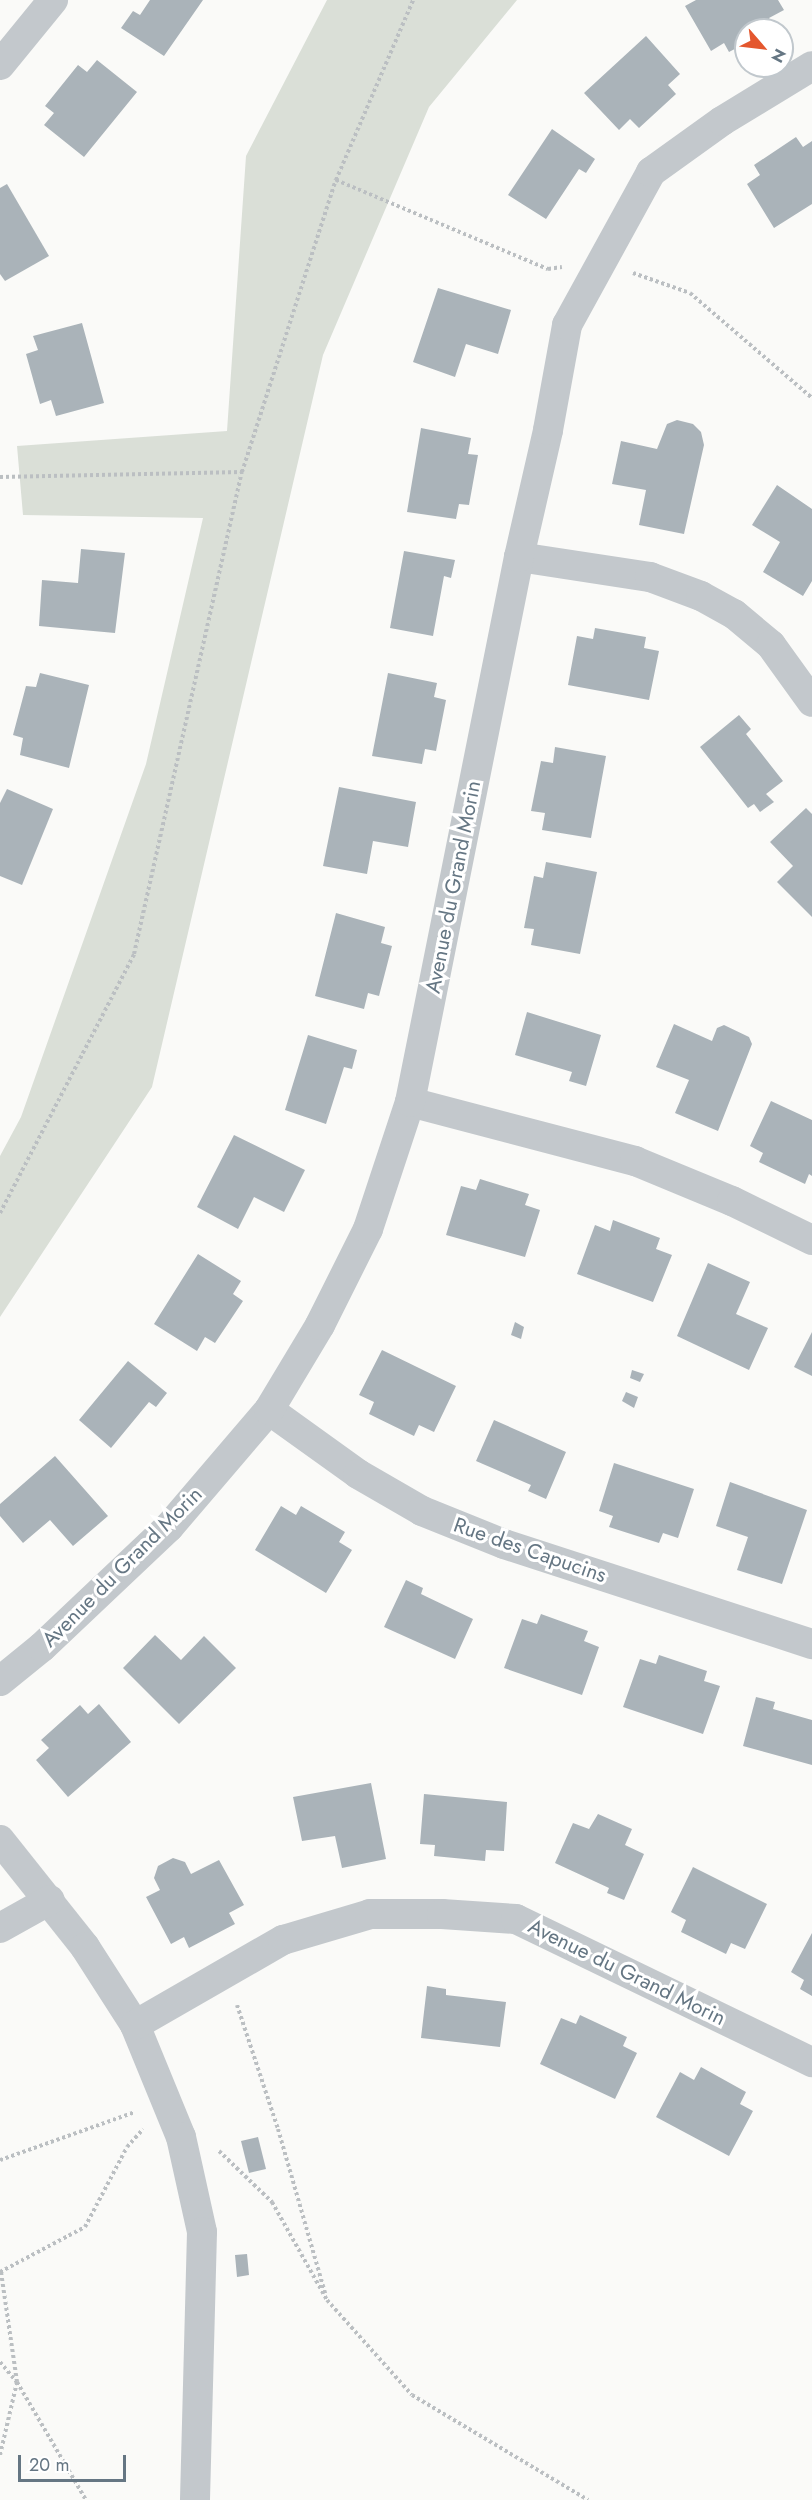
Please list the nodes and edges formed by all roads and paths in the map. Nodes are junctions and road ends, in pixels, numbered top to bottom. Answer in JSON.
{"nodes":[{"id":1,"x":53,"y":0,"type":"edge"},
{"id":2,"x":413,"y":0,"type":"edge"},
{"id":3,"x":0,"y":65,"type":"edge"},
{"id":4,"x":812,"y":66,"type":"edge"},
{"id":5,"x":242,"y":472,"type":"junction"},
{"id":6,"x":0,"y":477,"type":"edge"},
{"id":7,"x":519,"y":557,"type":"junction"},
{"id":8,"x":812,"y":702,"type":"edge"},
{"id":9,"x":410,"y":1102,"type":"junction"},
{"id":10,"x":0,"y":1213,"type":"edge"},
{"id":11,"x":812,"y":1240,"type":"edge"},
{"id":12,"x":269,"y":1410,"type":"junction"},
{"id":13,"x":812,"y":1644,"type":"edge"},
{"id":14,"x":0,"y":1681,"type":"edge"},
{"id":15,"x":0,"y":1840,"type":"edge"},
{"id":16,"x":50,"y":1900,"type":"junction"},
{"id":17,"x":0,"y":1928,"type":"edge"},
{"id":18,"x":226,"y":1973,"type":"junction"},
{"id":19,"x":135,"y":2025,"type":"junction"},
{"id":20,"x":812,"y":2062,"type":"edge"},
{"id":21,"x":166,"y":2100,"type":"junction"},
{"id":22,"x":215,"y":2147,"type":"dead end"},
{"id":23,"x":0,"y":2160,"type":"edge"},
{"id":24,"x":0,"y":2272,"type":"edge"},
{"id":25,"x":327,"y":2300,"type":"junction"},
{"id":26,"x":0,"y":2362,"type":"edge"},
{"id":27,"x":17,"y":2382,"type":"junction"},
{"id":28,"x":0,"y":2455,"type":"edge"},
{"id":29,"x":86,"y":2500,"type":"edge"},
{"id":30,"x":195,"y":2500,"type":"edge"},
{"id":31,"x":588,"y":2500,"type":"edge"}],
"edges":[{"from":1,"to":3,"type":"street"},
{"from":2,"to":5,"type":"path"},
{"from":4,"to":7,"type":"street","name":"Avenue du Grand Morin"},
{"from":5,"to":6,"type":"path"},
{"from":5,"to":10,"type":"path"},
{"from":7,"to":8,"type":"street"},
{"from":7,"to":9,"type":"street","name":"Avenue du Grand Morin"},
{"from":9,"to":11,"type":"street"},
{"from":9,"to":12,"type":"street","name":"Avenue du Grand Morin"},
{"from":12,"to":13,"type":"street","name":"Rue des Capucins"},
{"from":12,"to":14,"type":"street","name":"Avenue du Grand Morin"},
{"from":15,"to":16,"type":"street"},
{"from":16,"to":17,"type":"street"},
{"from":16,"to":19,"type":"street"},
{"from":18,"to":19,"type":"street","name":"Avenue du Grand Morin"},
{"from":18,"to":20,"type":"street","name":"Avenue du Grand Morin"},
{"from":18,"to":25,"type":"path"},
{"from":19,"to":21,"type":"street"},
{"from":21,"to":23,"type":"path"},
{"from":21,"to":24,"type":"path"},
{"from":21,"to":30,"type":"street"},
{"from":22,"to":25,"type":"path"},
{"from":24,"to":27,"type":"path"},
{"from":25,"to":31,"type":"path"},
{"from":26,"to":27,"type":"path"},
{"from":27,"to":28,"type":"path"},
{"from":27,"to":29,"type":"path"}]}
